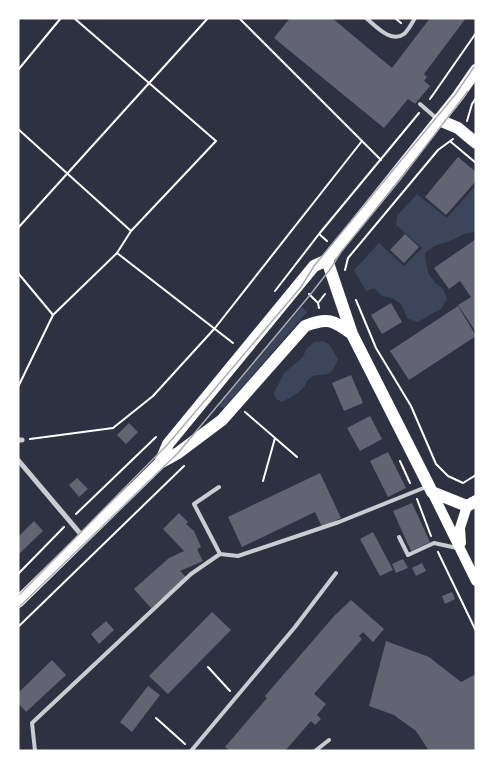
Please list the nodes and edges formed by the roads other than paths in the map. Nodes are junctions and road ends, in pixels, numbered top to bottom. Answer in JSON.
{"nodes":[{"id":1,"x":366,"y":18,"type":"edge"},
{"id":2,"x":415,"y":18,"type":"edge"},
{"id":3,"x":476,"y":70,"type":"edge"},
{"id":4,"x":422,"y":106,"type":"road end"},
{"id":5,"x":439,"y":120,"type":"junction"},
{"id":6,"x":476,"y":143,"type":"edge"},
{"id":7,"x":327,"y":260,"type":"junction"},
{"id":8,"x":352,"y":334,"type":"junction"},
{"id":9,"x":18,"y":460,"type":"edge"},
{"id":10,"x":160,"y":463,"type":"junction"},
{"id":11,"x":219,"y":487,"type":"dead end"},
{"id":12,"x":430,"y":489,"type":"junction"},
{"id":13,"x":472,"y":503,"type":"edge"},
{"id":14,"x":399,"y":537,"type":"dead end"},
{"id":15,"x":84,"y":538,"type":"junction"},
{"id":16,"x":461,"y":549,"type":"junction"},
{"id":17,"x":220,"y":554,"type":"junction"},
{"id":18,"x":336,"y":573,"type":"dead end"},
{"id":19,"x":476,"y":581,"type":"edge"},
{"id":20,"x":18,"y":602,"type":"edge"},
{"id":21,"x":329,"y":740,"type":"dead end"},
{"id":22,"x":191,"y":750,"type":"edge"},
{"id":23,"x":35,"y":751,"type":"edge"},
{"id":24,"x":315,"y":751,"type":"edge"}],
"edges":[{"from":1,"to":2,"type":"lane"},
{"from":3,"to":5,"type":"main road"},
{"from":4,"to":5,"type":"lane"},
{"from":5,"to":6,"type":"main road"},
{"from":5,"to":7,"type":"main road"},
{"from":7,"to":8,"type":"main road"},
{"from":7,"to":10,"type":"main road"},
{"from":8,"to":10,"type":"main road"},
{"from":8,"to":12,"type":"main road"},
{"from":9,"to":15,"type":"street"},
{"from":10,"to":15,"type":"main road"},
{"from":11,"to":17,"type":"lane"},
{"from":12,"to":13,"type":"main road"},
{"from":12,"to":16,"type":"main road"},
{"from":12,"to":17,"type":"lane"},
{"from":13,"to":16,"type":"main road"},
{"from":14,"to":16,"type":"lane"},
{"from":15,"to":20,"type":"main road"},
{"from":16,"to":19,"type":"main road"},
{"from":17,"to":23,"type":"lane"},
{"from":18,"to":22,"type":"lane"},
{"from":21,"to":24,"type":"lane"}]}
